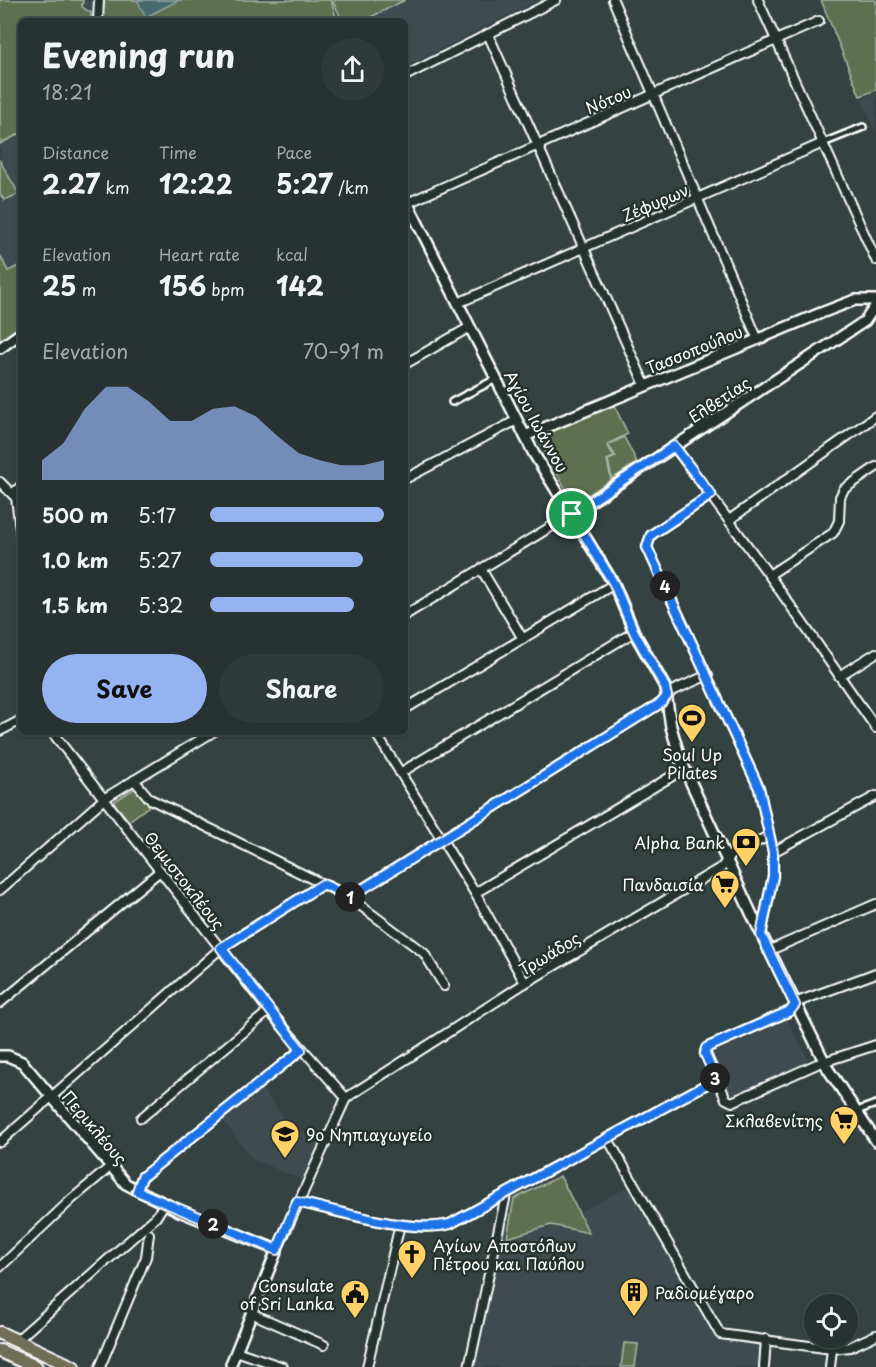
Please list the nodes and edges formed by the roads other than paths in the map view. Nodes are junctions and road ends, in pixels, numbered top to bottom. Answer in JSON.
{"nodes":[{"id":1,"x":99,"y":0,"type":"edge"},
{"id":2,"x":556,"y":0,"type":"edge"},
{"id":3,"x":613,"y":0,"type":"edge"},
{"id":4,"x":758,"y":0,"type":"edge"},
{"id":5,"x":98,"y":18,"type":"edge"},
{"id":6,"x":819,"y":21,"type":"dead end"},
{"id":7,"x":488,"y":34,"type":"junction"},
{"id":8,"x":776,"y":40,"type":"junction"},
{"id":9,"x":408,"y":74,"type":"edge"},
{"id":10,"x":655,"y":94,"type":"junction"},
{"id":11,"x":863,"y":126,"type":"dead end"},
{"id":12,"x":823,"y":143,"type":"junction"},
{"id":13,"x":535,"y":145,"type":"junction"},
{"id":14,"x":698,"y":198,"type":"junction"},
{"id":15,"x":408,"y":201,"type":"edge"},
{"id":16,"x":408,"y":206,"type":"edge"},
{"id":17,"x":581,"y":248,"type":"junction"},
{"id":18,"x":876,"y":260,"type":"edge"},
{"id":19,"x":876,"y":300,"type":"edge"},
{"id":20,"x":458,"y":303,"type":"junction"},
{"id":21,"x":876,"y":305,"type":"edge"},
{"id":22,"x":470,"y":327,"type":"junction"},
{"id":23,"x":18,"y":335,"type":"edge"},
{"id":24,"x":758,"y":339,"type":"junction"},
{"id":25,"x":0,"y":348,"type":"edge"},
{"id":26,"x":408,"y":362,"type":"edge"},
{"id":27,"x":492,"y":381,"type":"dead end"},
{"id":28,"x":645,"y":385,"type":"junction"},
{"id":29,"x":452,"y":402,"type":"dead end"},
{"id":30,"x":876,"y":416,"type":"edge"},
{"id":31,"x":517,"y":420,"type":"junction"},
{"id":32,"x":525,"y":436,"type":"junction"},
{"id":33,"x":674,"y":446,"type":"junction"},
{"id":34,"x":876,"y":467,"type":"edge"},
{"id":35,"x":408,"y":477,"type":"edge"},
{"id":36,"x":0,"y":482,"type":"edge"},
{"id":37,"x":18,"y":489,"type":"edge"},
{"id":38,"x":13,"y":493,"type":"junction"},
{"id":39,"x":711,"y":495,"type":"junction"},
{"id":40,"x":18,"y":510,"type":"edge"},
{"id":41,"x":572,"y":514,"type":"junction"},
{"id":42,"x":729,"y":520,"type":"junction"},
{"id":43,"x":481,"y":569,"type":"junction"},
{"id":44,"x":770,"y":575,"type":"junction"},
{"id":45,"x":614,"y":584,"type":"junction"},
{"id":46,"x":408,"y":613,"type":"edge"},
{"id":47,"x":634,"y":632,"type":"junction"},
{"id":48,"x":523,"y":639,"type":"junction"},
{"id":49,"x":876,"y":653,"type":"edge"},
{"id":50,"x":708,"y":675,"type":"junction"},
{"id":51,"x":839,"y":676,"type":"junction"},
{"id":52,"x":667,"y":696,"type":"junction"},
{"id":53,"x":408,"y":707,"type":"edge"},
{"id":54,"x":18,"y":722,"type":"edge"},
{"id":55,"x":876,"y":728,"type":"edge"},
{"id":56,"x":0,"y":731,"type":"edge"},
{"id":57,"x":54,"y":735,"type":"edge"},
{"id":58,"x":208,"y":735,"type":"edge"},
{"id":59,"x":377,"y":735,"type":"edge"},
{"id":60,"x":684,"y":769,"type":"junction"},
{"id":61,"x":400,"y":772,"type":"junction"},
{"id":62,"x":134,"y":780,"type":"junction"},
{"id":63,"x":876,"y":796,"type":"edge"},
{"id":64,"x":105,"y":798,"type":"junction"},
{"id":65,"x":769,"y":836,"type":"junction"},
{"id":66,"x":441,"y":839,"type":"junction"},
{"id":67,"x":773,"y":852,"type":"junction"},
{"id":68,"x":727,"y":860,"type":"junction"},
{"id":69,"x":160,"y":871,"type":"junction"},
{"id":70,"x":323,"y":884,"type":"junction"},
{"id":71,"x":0,"y":890,"type":"edge"},
{"id":72,"x":475,"y":893,"type":"junction"},
{"id":73,"x":350,"y":897,"type":"junction"},
{"id":74,"x":876,"y":904,"type":"edge"},
{"id":75,"x":761,"y":935,"type":"junction"},
{"id":76,"x":221,"y":948,"type":"junction"},
{"id":77,"x":768,"y":951,"type":"junction"},
{"id":78,"x":876,"y":973,"type":"edge"},
{"id":79,"x":525,"y":983,"type":"junction"},
{"id":80,"x":444,"y":986,"type":"dead end"},
{"id":81,"x":0,"y":1003,"type":"edge"},
{"id":82,"x":795,"y":1005,"type":"junction"},
{"id":83,"x":269,"y":1011,"type":"junction"},
{"id":84,"x":876,"y":1045,"type":"edge"},
{"id":85,"x":301,"y":1050,"type":"junction"},
{"id":86,"x":0,"y":1056,"type":"edge"},
{"id":87,"x":824,"y":1062,"type":"junction"},
{"id":88,"x":716,"y":1079,"type":"junction"},
{"id":89,"x":51,"y":1098,"type":"junction"},
{"id":90,"x":346,"y":1098,"type":"junction"},
{"id":91,"x":876,"y":1104,"type":"edge"},
{"id":92,"x":862,"y":1109,"type":"dead end"},
{"id":93,"x":141,"y":1118,"type":"dead end"},
{"id":94,"x":608,"y":1139,"type":"junction"},
{"id":95,"x":876,"y":1141,"type":"edge"},
{"id":96,"x":0,"y":1142,"type":"edge"},
{"id":97,"x":110,"y":1167,"type":"junction"},
{"id":98,"x":137,"y":1191,"type":"junction"},
{"id":99,"x":506,"y":1195,"type":"junction"},
{"id":100,"x":297,"y":1202,"type":"junction"},
{"id":101,"x":164,"y":1204,"type":"junction"},
{"id":102,"x":400,"y":1224,"type":"junction"},
{"id":103,"x":149,"y":1234,"type":"dead end"},
{"id":104,"x":277,"y":1250,"type":"junction"},
{"id":105,"x":0,"y":1267,"type":"edge"},
{"id":106,"x":251,"y":1313,"type":"junction"},
{"id":107,"x":0,"y":1333,"type":"edge"},
{"id":108,"x":876,"y":1335,"type":"edge"},
{"id":109,"x":766,"y":1339,"type":"junction"},
{"id":110,"x":16,"y":1341,"type":"junction"},
{"id":111,"x":324,"y":1345,"type":"dead end"},
{"id":112,"x":832,"y":1349,"type":"junction"},
{"id":113,"x":0,"y":1350,"type":"edge"},
{"id":114,"x":236,"y":1351,"type":"junction"},
{"id":115,"x":230,"y":1365,"type":"edge"},
{"id":116,"x":36,"y":1367,"type":"edge"},
{"id":117,"x":73,"y":1367,"type":"edge"},
{"id":118,"x":100,"y":1367,"type":"edge"},
{"id":119,"x":283,"y":1367,"type":"edge"},
{"id":120,"x":367,"y":1367,"type":"edge"},
{"id":121,"x":469,"y":1367,"type":"edge"},
{"id":122,"x":764,"y":1367,"type":"edge"},
{"id":123,"x":830,"y":1367,"type":"edge"}],
"edges":[{"from":1,"to":5,"type":"street"},
{"from":2,"to":7,"type":"street"},
{"from":3,"to":10,"type":"street"},
{"from":4,"to":8,"type":"street"},
{"from":6,"to":8,"type":"street","name":"Νότου"},
{"from":7,"to":9,"type":"street"},
{"from":7,"to":13,"type":"street"},
{"from":8,"to":10,"type":"street","name":"Νότου"},
{"from":8,"to":12,"type":"street"},
{"from":10,"to":13,"type":"street","name":"Νότου"},
{"from":10,"to":14,"type":"street"},
{"from":11,"to":12,"type":"street","name":"Ζέφυρων"},
{"from":12,"to":14,"type":"street","name":"Ζέφυρων"},
{"from":12,"to":18,"type":"street"},
{"from":13,"to":15,"type":"street","name":"Νότου"},
{"from":13,"to":17,"type":"street"},
{"from":14,"to":17,"type":"street","name":"Ζέφυρων"},
{"from":14,"to":24,"type":"street"},
{"from":16,"to":20,"type":"street","name":"Αγίου Ιωάννου"},
{"from":17,"to":20,"type":"street","name":"Ζέφυρων"},
{"from":17,"to":28,"type":"street"},
{"from":19,"to":24,"type":"street","name":"Τασσοπούλου"},
{"from":20,"to":22,"type":"street","name":"Αγίου Ιωάννου"},
{"from":21,"to":33,"type":"street","name":"Ελβετίας"},
{"from":22,"to":26,"type":"street"},
{"from":22,"to":31,"type":"street","name":"Αγίου Ιωάννου"},
{"from":23,"to":25,"type":"street"},
{"from":24,"to":28,"type":"street","name":"Τασσοπούλου"},
{"from":27,"to":29,"type":"street"},
{"from":28,"to":32,"type":"street","name":"Τασσοπούλου"},
{"from":30,"to":42,"type":"street"},
{"from":31,"to":32,"type":"street","name":"Αγίου Ιωάννου"},
{"from":31,"to":35,"type":"street"},
{"from":32,"to":41,"type":"street","name":"Αγίου Ιωάννου"},
{"from":33,"to":39,"type":"street"},
{"from":33,"to":41,"type":"street","name":"Ελβετίας"},
{"from":34,"to":44,"type":"street"},
{"from":36,"to":38,"type":"street"},
{"from":37,"to":38,"type":"street"},
{"from":38,"to":40,"type":"street"},
{"from":39,"to":42,"type":"street"},
{"from":39,"to":50,"type":"street"},
{"from":41,"to":43,"type":"street"},
{"from":41,"to":45,"type":"street","name":"Αγίου Ιωάννου"},
{"from":42,"to":44,"type":"street"},
{"from":43,"to":46,"type":"street"},
{"from":43,"to":48,"type":"street"},
{"from":44,"to":51,"type":"street"},
{"from":45,"to":47,"type":"street","name":"Αγίου Ιωάννου"},
{"from":45,"to":48,"type":"street"},
{"from":47,"to":52,"type":"street","name":"Αγίου Ιωάννου"},
{"from":47,"to":61,"type":"street"},
{"from":48,"to":53,"type":"street"},
{"from":49,"to":51,"type":"street"},
{"from":50,"to":52,"type":"street"},
{"from":50,"to":65,"type":"street"},
{"from":51,"to":55,"type":"street"},
{"from":52,"to":60,"type":"street","name":"Αγίου Ιωάννου"},
{"from":52,"to":66,"type":"street"},
{"from":54,"to":56,"type":"street"},
{"from":57,"to":64,"type":"street","name":"Θεμιστοκλέους"},
{"from":58,"to":62,"type":"street"},
{"from":59,"to":61,"type":"street"},
{"from":60,"to":68,"type":"street","name":"Αγίου Ιωάννου"},
{"from":60,"to":72,"type":"street"},
{"from":61,"to":66,"type":"street"},
{"from":62,"to":64,"type":"street"},
{"from":62,"to":70,"type":"street"},
{"from":63,"to":67,"type":"street"},
{"from":64,"to":69,"type":"street","name":"Θεμιστοκλέους"},
{"from":64,"to":71,"type":"street"},
{"from":65,"to":67,"type":"street"},
{"from":65,"to":68,"type":"street","name":"Τρωάδος"},
{"from":66,"to":72,"type":"street"},
{"from":66,"to":73,"type":"street"},
{"from":67,"to":75,"type":"street"},
{"from":68,"to":75,"type":"street","name":"Αγίου Ιωάννου"},
{"from":68,"to":79,"type":"street","name":"Τρωάδος"},
{"from":69,"to":76,"type":"street","name":"Θεμιστοκλέους"},
{"from":69,"to":81,"type":"street"},
{"from":70,"to":73,"type":"street"},
{"from":70,"to":76,"type":"street"},
{"from":72,"to":79,"type":"street"},
{"from":73,"to":80,"type":"street"},
{"from":74,"to":77,"type":"street"},
{"from":75,"to":77,"type":"street","name":"Αγίου Ιωάννου"},
{"from":76,"to":83,"type":"street","name":"Θεμιστοκλέους"},
{"from":76,"to":89,"type":"street"},
{"from":77,"to":82,"type":"street","name":"Αγίου Ιωάννου"},
{"from":78,"to":82,"type":"street"},
{"from":79,"to":90,"type":"street","name":"Τρωάδος"},
{"from":82,"to":87,"type":"street","name":"Αγίου Ιωάννου"},
{"from":82,"to":88,"type":"street"},
{"from":83,"to":85,"type":"street","name":"Θεμιστοκλέους"},
{"from":83,"to":93,"type":"street"},
{"from":84,"to":87,"type":"street"},
{"from":85,"to":90,"type":"street","name":"Θεμιστοκλέους"},
{"from":85,"to":98,"type":"street"},
{"from":86,"to":89,"type":"street","name":"Περικλέους"},
{"from":87,"to":88,"type":"street"},
{"from":87,"to":95,"type":"street","name":"Αγίου Ιωάννου"},
{"from":88,"to":94,"type":"street"},
{"from":89,"to":96,"type":"street"},
{"from":89,"to":97,"type":"street","name":"Περικλέους"},
{"from":90,"to":100,"type":"street"},
{"from":91,"to":92,"type":"street"},
{"from":94,"to":99,"type":"street"},
{"from":94,"to":109,"type":"street"},
{"from":97,"to":98,"type":"street","name":"Περικλέους"},
{"from":97,"to":105,"type":"street"},
{"from":98,"to":101,"type":"street","name":"Περικλέους"},
{"from":99,"to":102,"type":"street"},
{"from":99,"to":121,"type":"street"},
{"from":100,"to":102,"type":"street"},
{"from":100,"to":104,"type":"street"},
{"from":101,"to":104,"type":"street","name":"Περικλέους"},
{"from":101,"to":110,"type":"street"},
{"from":102,"to":120,"type":"street"},
{"from":103,"to":118,"type":"street"},
{"from":104,"to":106,"type":"street"},
{"from":106,"to":111,"type":"street"},
{"from":106,"to":114,"type":"street"},
{"from":107,"to":110,"type":"main road"},
{"from":108,"to":112,"type":"street"},
{"from":109,"to":112,"type":"street"},
{"from":109,"to":122,"type":"street"},
{"from":110,"to":117,"type":"main road"},
{"from":112,"to":123,"type":"street"},
{"from":113,"to":116,"type":"main road"},
{"from":114,"to":115,"type":"street"},
{"from":114,"to":119,"type":"street"}]}
